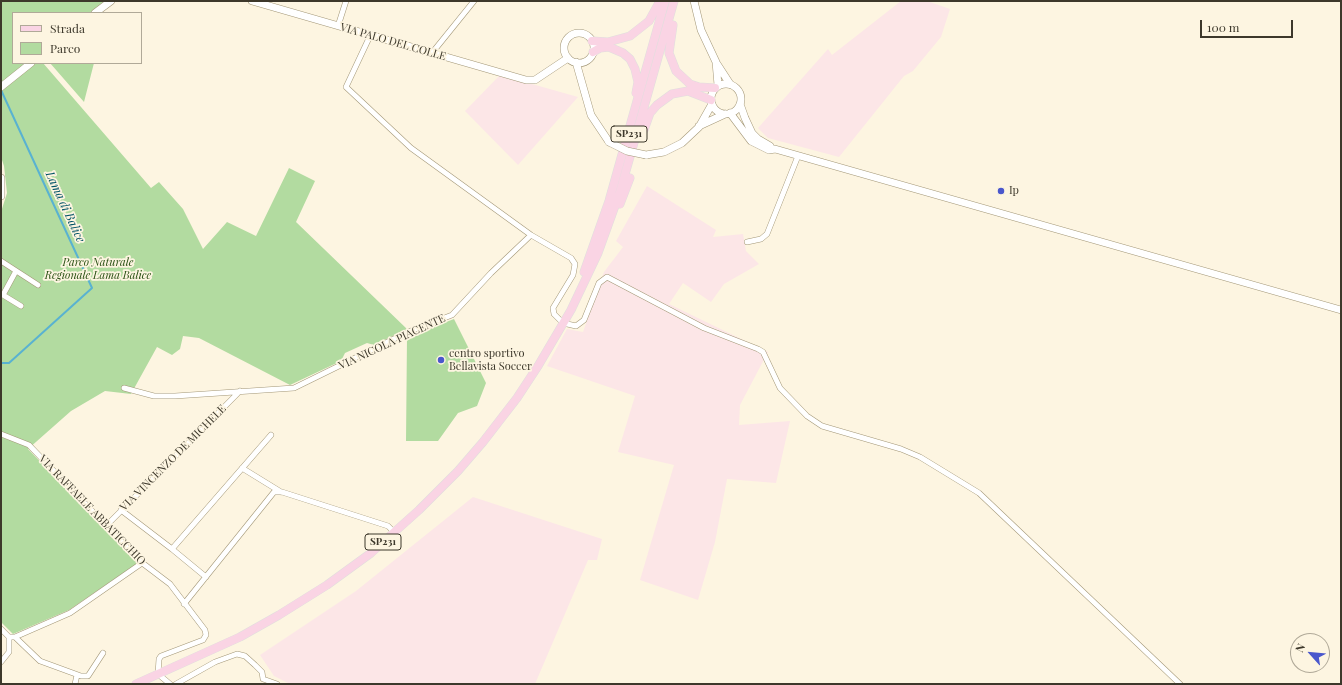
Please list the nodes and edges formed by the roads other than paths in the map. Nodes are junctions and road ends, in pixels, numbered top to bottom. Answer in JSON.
{"nodes":[{"id":1,"x":111,"y":1,"type":"edge"},
{"id":2,"x":252,"y":1,"type":"edge"},
{"id":3,"x":346,"y":1,"type":"edge"},
{"id":4,"x":474,"y":1,"type":"edge"},
{"id":5,"x":660,"y":1,"type":"edge"},
{"id":6,"x":665,"y":1,"type":"edge"},
{"id":7,"x":674,"y":1,"type":"edge"},
{"id":8,"x":679,"y":1,"type":"edge"},
{"id":9,"x":694,"y":1,"type":"edge"},
{"id":10,"x":96,"y":12,"type":"edge"},
{"id":11,"x":338,"y":26,"type":"junction"},
{"id":12,"x":370,"y":36,"type":"junction"},
{"id":13,"x":592,"y":41,"type":"junction"},
{"id":14,"x":593,"y":52,"type":"junction"},
{"id":15,"x":432,"y":53,"type":"junction"},
{"id":16,"x":566,"y":55,"type":"junction"},
{"id":17,"x":580,"y":62,"type":"junction"},
{"id":18,"x":716,"y":62,"type":"junction"},
{"id":19,"x":30,"y":64,"type":"edge"},
{"id":20,"x":730,"y":84,"type":"junction"},
{"id":21,"x":1,"y":87,"type":"edge"},
{"id":22,"x":717,"y":87,"type":"junction"},
{"id":23,"x":711,"y":102,"type":"junction"},
{"id":24,"x":740,"y":104,"type":"junction"},
{"id":25,"x":727,"y":114,"type":"junction"},
{"id":26,"x":699,"y":126,"type":"junction"},
{"id":27,"x":775,"y":149,"type":"junction"},
{"id":28,"x":798,"y":156,"type":"junction"},
{"id":29,"x":1,"y":178,"type":"edge"},
{"id":30,"x":1,"y":196,"type":"edge"},
{"id":31,"x":609,"y":201,"type":"junction"},
{"id":32,"x":609,"y":226,"type":"junction"},
{"id":33,"x":531,"y":235,"type":"junction"},
{"id":34,"x":748,"y":242,"type":"dead end"},
{"id":35,"x":1,"y":261,"type":"edge"},
{"id":36,"x":16,"y":270,"type":"junction"},
{"id":37,"x":38,"y":285,"type":"dead end"},
{"id":38,"x":21,"y":306,"type":"dead end"},
{"id":39,"x":1341,"y":310,"type":"edge"},
{"id":40,"x":562,"y":323,"type":"junction"},
{"id":41,"x":124,"y":388,"type":"dead end"},
{"id":42,"x":240,"y":391,"type":"junction"},
{"id":43,"x":1,"y":434,"type":"edge"},
{"id":44,"x":271,"y":435,"type":"dead end"},
{"id":45,"x":242,"y":468,"type":"junction"},
{"id":46,"x":282,"y":492,"type":"junction"},
{"id":47,"x":121,"y":510,"type":"junction"},
{"id":48,"x":107,"y":525,"type":"junction"},
{"id":49,"x":395,"y":532,"type":"junction"},
{"id":50,"x":172,"y":549,"type":"junction"},
{"id":51,"x":142,"y":563,"type":"junction"},
{"id":52,"x":206,"y":577,"type":"junction"},
{"id":53,"x":184,"y":604,"type":"junction"},
{"id":54,"x":1,"y":629,"type":"edge"},
{"id":55,"x":9,"y":637,"type":"junction"},
{"id":56,"x":15,"y":637,"type":"junction"},
{"id":57,"x":103,"y":653,"type":"dead end"},
{"id":58,"x":1,"y":662,"type":"edge"},
{"id":59,"x":158,"y":674,"type":"junction"},
{"id":60,"x":77,"y":675,"type":"junction"},
{"id":61,"x":262,"y":681,"type":"edge"},
{"id":62,"x":76,"y":684,"type":"edge"},
{"id":63,"x":136,"y":684,"type":"edge"},
{"id":64,"x":170,"y":684,"type":"edge"},
{"id":65,"x":176,"y":684,"type":"edge"},
{"id":66,"x":277,"y":684,"type":"edge"},
{"id":67,"x":1180,"y":684,"type":"edge"}],
"edges":[{"from":1,"to":10,"type":"main road"},
{"from":2,"to":11,"type":"main road","name":"VIA PALO DEL COLLE"},
{"from":3,"to":11,"type":"street"},
{"from":4,"to":15,"type":"street"},
{"from":5,"to":13,"type":"main road"},
{"from":6,"to":31,"type":"main road","number":"SP231"},
{"from":7,"to":32,"type":"main road","number":"SP231"},
{"from":8,"to":22,"type":"main road"},
{"from":9,"to":18,"type":"main road"},
{"from":11,"to":12,"type":"main road","name":"VIA PALO DEL COLLE"},
{"from":12,"to":15,"type":"main road","name":"VIA PALO DEL COLLE"},
{"from":12,"to":33,"type":"street"},
{"from":13,"to":14,"type":"main road"},
{"from":13,"to":16,"type":"main road"},
{"from":14,"to":17,"type":"main road"},
{"from":14,"to":31,"type":"main road"},
{"from":15,"to":16,"type":"main road","name":"VIA PALO DEL COLLE"},
{"from":16,"to":17,"type":"main road"},
{"from":17,"to":26,"type":"main road","bridge":true},
{"from":18,"to":20,"type":"main road"},
{"from":18,"to":22,"type":"main road"},
{"from":19,"to":21,"type":"main road"},
{"from":20,"to":22,"type":"main road"},
{"from":20,"to":24,"type":"main road"},
{"from":22,"to":23,"type":"main road"},
{"from":23,"to":25,"type":"main road"},
{"from":23,"to":26,"type":"main road"},
{"from":23,"to":32,"type":"main road"},
{"from":24,"to":25,"type":"main road"},
{"from":24,"to":27,"type":"main road"},
{"from":25,"to":26,"type":"main road"},
{"from":25,"to":27,"type":"main road"},
{"from":27,"to":28,"type":"main road"},
{"from":28,"to":34,"type":"street"},
{"from":28,"to":39,"type":"main road"},
{"from":29,"to":30,"type":"main road"},
{"from":31,"to":40,"type":"main road","number":"SP231"},
{"from":32,"to":40,"type":"main road","number":"SP231"},
{"from":33,"to":40,"type":"street"},
{"from":33,"to":42,"type":"street","name":"VIA NICOLA PIACENTE"},
{"from":35,"to":36,"type":"street"},
{"from":36,"to":37,"type":"street"},
{"from":36,"to":38,"type":"street"},
{"from":40,"to":49,"type":"main road","number":"SP231"},
{"from":40,"to":67,"type":"street"},
{"from":41,"to":42,"type":"street","name":"VIA NICOLA PIACENTE"},
{"from":42,"to":47,"type":"street","name":"VIA VINCENZO DE MICHELE"},
{"from":43,"to":48,"type":"street","name":"VIA RAFFAELE ABBATICCHIO"},
{"from":44,"to":45,"type":"street"},
{"from":45,"to":46,"type":"street"},
{"from":45,"to":50,"type":"street"},
{"from":46,"to":49,"type":"street"},
{"from":46,"to":52,"type":"street"},
{"from":47,"to":48,"type":"street","name":"VIA VINCENZO DE MICHELE"},
{"from":47,"to":50,"type":"street"},
{"from":48,"to":51,"type":"street","name":"VIA RAFFAELE ABBATICCHIO"},
{"from":49,"to":59,"type":"main road","number":"SP231"},
{"from":50,"to":52,"type":"street"},
{"from":51,"to":53,"type":"street","name":"VIA RAFFAELE ABBATICCHIO"},
{"from":51,"to":56,"type":"street"},
{"from":52,"to":53,"type":"street"},
{"from":53,"to":59,"type":"street","name":"VIA RAFFAELE ABBATICCHIO"},
{"from":54,"to":55,"type":"street"},
{"from":55,"to":56,"type":"street"},
{"from":55,"to":58,"type":"street"},
{"from":56,"to":60,"type":"street"},
{"from":57,"to":60,"type":"street"},
{"from":59,"to":63,"type":"main road","number":"SP231"},
{"from":59,"to":64,"type":"street"},
{"from":60,"to":62,"type":"street"},
{"from":61,"to":65,"type":"street"},
{"from":61,"to":66,"type":"street"}]}
